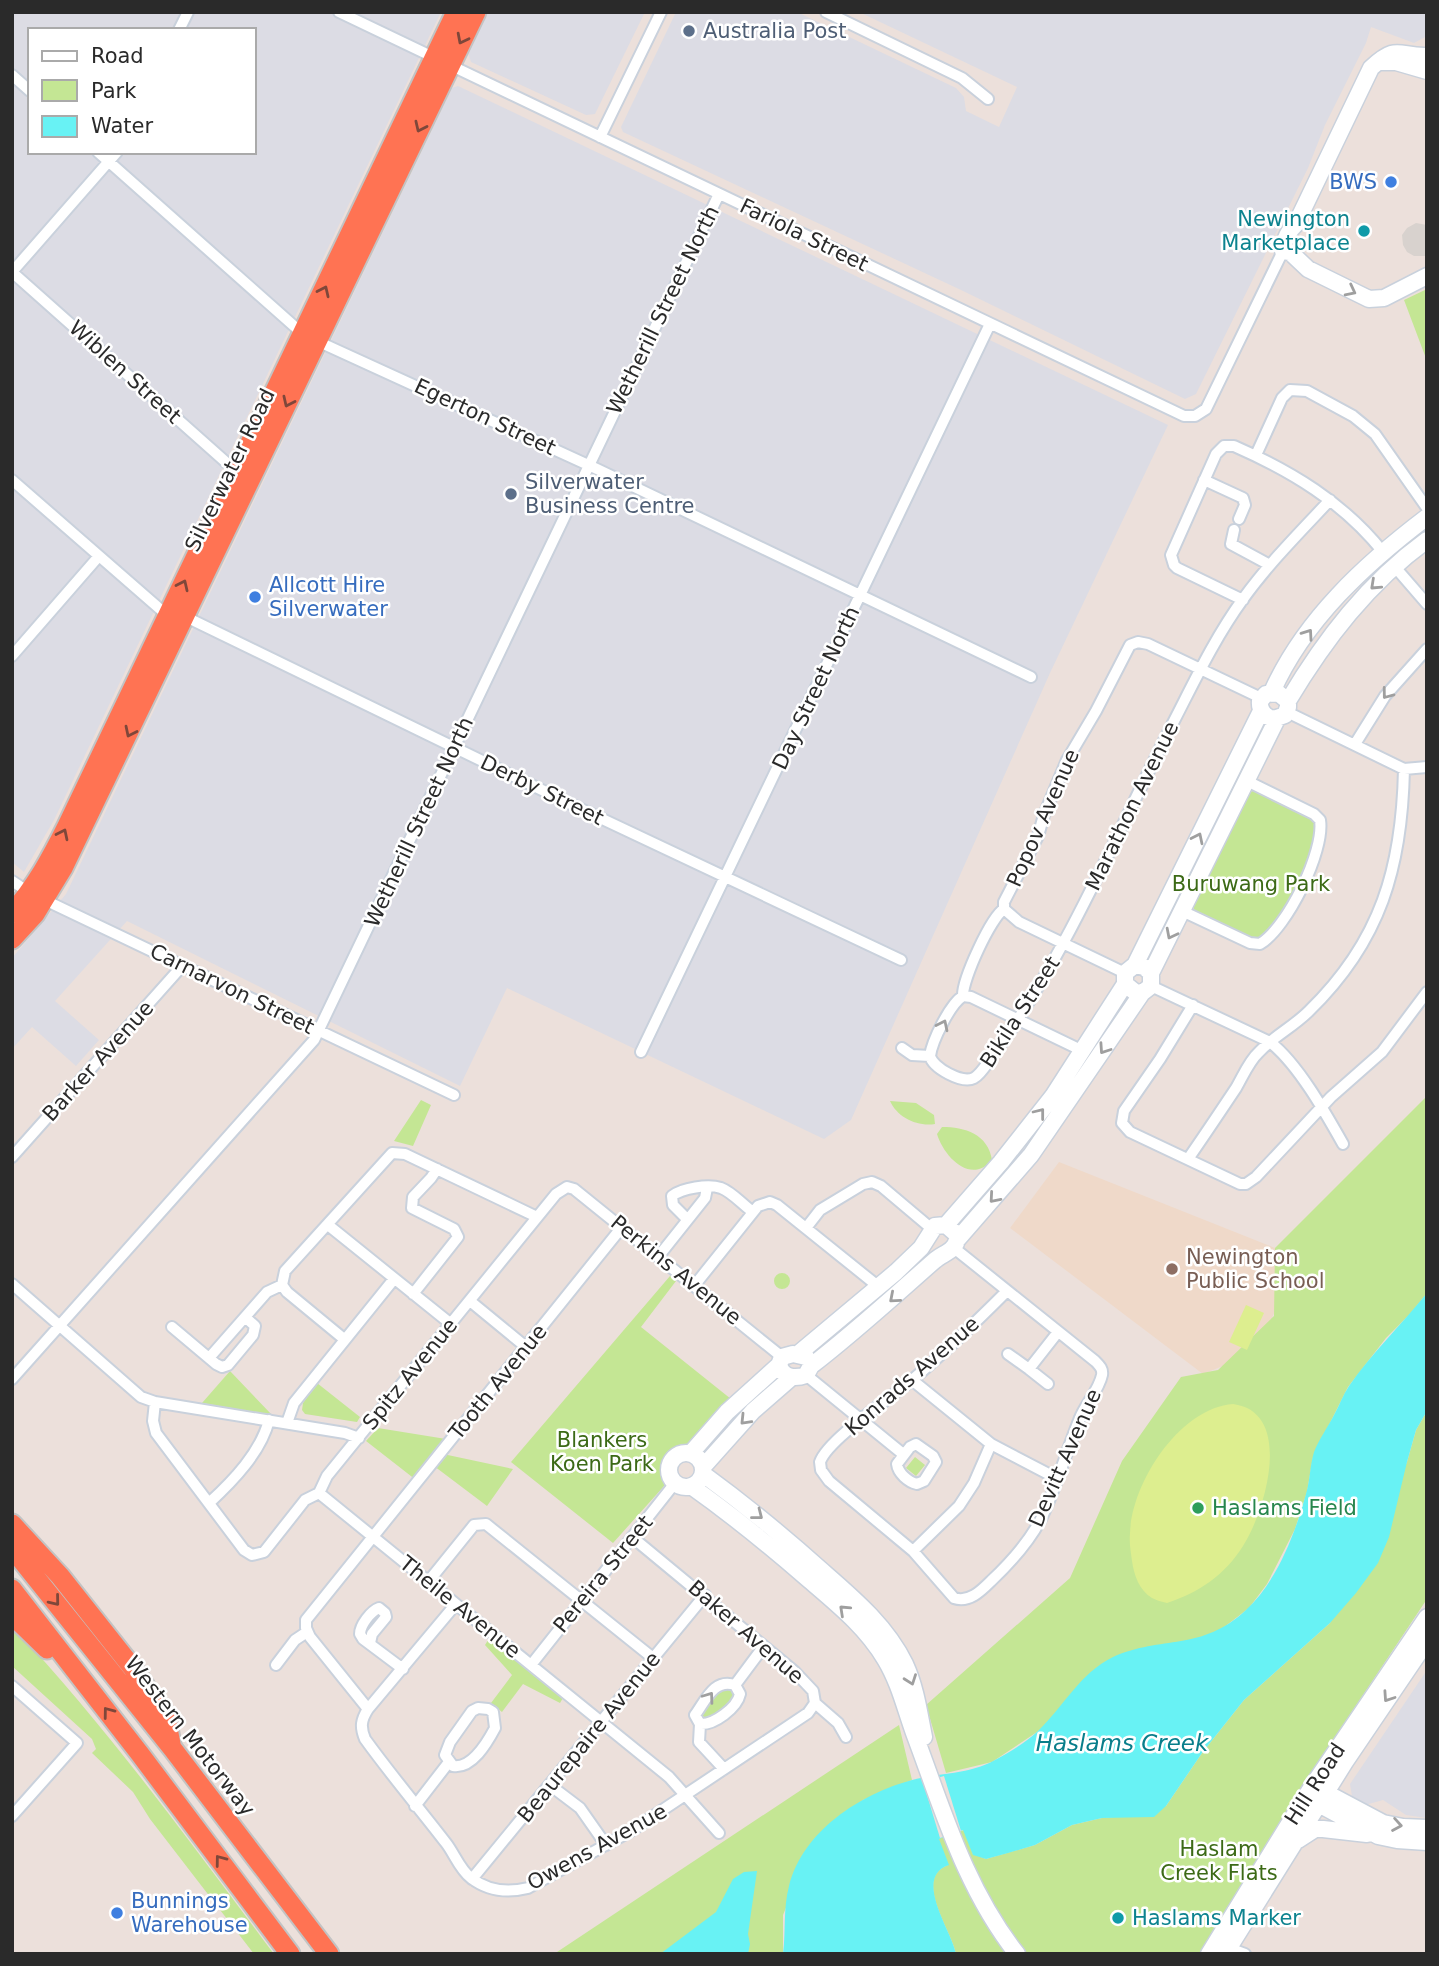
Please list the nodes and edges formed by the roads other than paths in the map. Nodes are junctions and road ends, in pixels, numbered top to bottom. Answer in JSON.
{"nodes":[{"id":1,"x":188,"y":12,"type":"edge"},
{"id":2,"x":339,"y":12,"type":"edge"},
{"id":3,"x":457,"y":12,"type":"edge"},
{"id":4,"x":475,"y":12,"type":"edge"},
{"id":5,"x":661,"y":12,"type":"edge"},
{"id":6,"x":826,"y":12,"type":"edge"},
{"id":7,"x":180,"y":28,"type":"edge"},
{"id":8,"x":1427,"y":56,"type":"edge"},
{"id":9,"x":441,"y":62,"type":"junction"},
{"id":10,"x":1376,"y":62,"type":"junction"},
{"id":11,"x":1427,"y":71,"type":"edge"},
{"id":12,"x":12,"y":75,"type":"edge"},
{"id":13,"x":28,"y":89,"type":"edge"},
{"id":14,"x":988,"y":99,"type":"dead end"},
{"id":15,"x":600,"y":136,"type":"junction"},
{"id":16,"x":100,"y":154,"type":"edge"},
{"id":17,"x":115,"y":154,"type":"edge"},
{"id":18,"x":109,"y":162,"type":"junction"},
{"id":19,"x":719,"y":194,"type":"junction"},
{"id":20,"x":1289,"y":249,"type":"junction"},
{"id":21,"x":12,"y":272,"type":"edge"},
{"id":22,"x":1427,"y":276,"type":"edge"},
{"id":23,"x":990,"y":324,"type":"junction"},
{"id":24,"x":310,"y":337,"type":"junction"},
{"id":25,"x":1256,"y":455,"type":"junction"},
{"id":26,"x":589,"y":465,"type":"junction"},
{"id":27,"x":237,"y":472,"type":"junction"},
{"id":28,"x":12,"y":480,"type":"edge"},
{"id":29,"x":1204,"y":480,"type":"junction"},
{"id":30,"x":1331,"y":500,"type":"junction"},
{"id":31,"x":1427,"y":508,"type":"edge"},
{"id":32,"x":1427,"y":517,"type":"edge"},
{"id":33,"x":1239,"y":519,"type":"dead end"},
{"id":34,"x":1234,"y":530,"type":"dead end"},
{"id":35,"x":1427,"y":540,"type":"edge"},
{"id":36,"x":1383,"y":552,"type":"junction"},
{"id":37,"x":99,"y":556,"type":"junction"},
{"id":38,"x":1270,"y":565,"type":"junction"},
{"id":39,"x":1395,"y":567,"type":"junction"},
{"id":40,"x":860,"y":595,"type":"junction"},
{"id":41,"x":1242,"y":600,"type":"junction"},
{"id":42,"x":1427,"y":604,"type":"edge"},
{"id":43,"x":177,"y":616,"type":"junction"},
{"id":44,"x":1427,"y":649,"type":"edge"},
{"id":45,"x":12,"y":656,"type":"edge"},
{"id":46,"x":1200,"y":669,"type":"junction"},
{"id":47,"x":1031,"y":677,"type":"dead end"},
{"id":48,"x":1265,"y":700,"type":"junction"},
{"id":49,"x":1284,"y":711,"type":"junction"},
{"id":50,"x":1355,"y":744,"type":"junction"},
{"id":51,"x":453,"y":748,"type":"junction"},
{"id":52,"x":1427,"y":767,"type":"edge"},
{"id":53,"x":1404,"y":769,"type":"junction"},
{"id":54,"x":1247,"y":781,"type":"junction"},
{"id":55,"x":726,"y":878,"type":"junction"},
{"id":56,"x":12,"y":881,"type":"edge"},
{"id":57,"x":38,"y":896,"type":"junction"},
{"id":58,"x":1004,"y":909,"type":"junction"},
{"id":59,"x":1182,"y":911,"type":"junction"},
{"id":60,"x":12,"y":913,"type":"edge"},
{"id":61,"x":12,"y":939,"type":"edge"},
{"id":62,"x":1064,"y":943,"type":"junction"},
{"id":63,"x":901,"y":960,"type":"dead end"},
{"id":64,"x":183,"y":965,"type":"junction"},
{"id":65,"x":1128,"y":974,"type":"junction"},
{"id":66,"x":1148,"y":984,"type":"junction"},
{"id":67,"x":1427,"y":992,"type":"edge"},
{"id":68,"x":962,"y":996,"type":"junction"},
{"id":69,"x":1193,"y":1005,"type":"junction"},
{"id":70,"x":1018,"y":1020,"type":"junction"},
{"id":71,"x":319,"y":1031,"type":"junction"},
{"id":72,"x":1270,"y":1042,"type":"junction"},
{"id":73,"x":902,"y":1048,"type":"dead end"},
{"id":74,"x":1083,"y":1051,"type":"junction"},
{"id":75,"x":641,"y":1052,"type":"dead end"},
{"id":76,"x":930,"y":1056,"type":"junction"},
{"id":77,"x":454,"y":1095,"type":"dead end"},
{"id":78,"x":1321,"y":1107,"type":"junction"},
{"id":79,"x":1343,"y":1144,"type":"dead end"},
{"id":80,"x":12,"y":1157,"type":"edge"},
{"id":81,"x":1188,"y":1160,"type":"junction"},
{"id":82,"x":437,"y":1169,"type":"junction"},
{"id":83,"x":567,"y":1187,"type":"joint"},
{"id":84,"x":707,"y":1188,"type":"junction"},
{"id":85,"x":753,"y":1212,"type":"junction"},
{"id":86,"x":537,"y":1217,"type":"junction"},
{"id":87,"x":687,"y":1219,"type":"junction"},
{"id":88,"x":328,"y":1225,"type":"junction"},
{"id":89,"x":622,"y":1227,"type":"junction"},
{"id":90,"x":806,"y":1228,"type":"junction"},
{"id":91,"x":936,"y":1231,"type":"junction"},
{"id":92,"x":952,"y":1247,"type":"junction"},
{"id":93,"x":659,"y":1257,"type":"junction"},
{"id":94,"x":394,"y":1279,"type":"junction"},
{"id":95,"x":12,"y":1284,"type":"edge"},
{"id":96,"x":282,"y":1285,"type":"junction"},
{"id":97,"x":694,"y":1286,"type":"junction"},
{"id":98,"x":879,"y":1287,"type":"junction"},
{"id":99,"x":1006,"y":1291,"type":"junction"},
{"id":100,"x":413,"y":1294,"type":"junction"},
{"id":101,"x":470,"y":1301,"type":"junction"},
{"id":102,"x":245,"y":1317,"type":"junction"},
{"id":103,"x":451,"y":1324,"type":"junction"},
{"id":104,"x":60,"y":1326,"type":"junction"},
{"id":105,"x":172,"y":1328,"type":"dead end"},
{"id":106,"x":1058,"y":1332,"type":"junction"},
{"id":107,"x":344,"y":1339,"type":"junction"},
{"id":108,"x":222,"y":1343,"type":"junction"},
{"id":109,"x":526,"y":1347,"type":"junction"},
{"id":110,"x":237,"y":1354,"type":"junction"},
{"id":111,"x":1009,"y":1354,"type":"dead end"},
{"id":112,"x":209,"y":1358,"type":"junction"},
{"id":113,"x":786,"y":1359,"type":"junction"},
{"id":114,"x":1028,"y":1369,"type":"junction"},
{"id":115,"x":803,"y":1373,"type":"junction"},
{"id":116,"x":12,"y":1379,"type":"edge"},
{"id":117,"x":912,"y":1380,"type":"junction"},
{"id":118,"x":1048,"y":1384,"type":"dead end"},
{"id":119,"x":155,"y":1402,"type":"junction"},
{"id":120,"x":269,"y":1420,"type":"junction"},
{"id":121,"x":861,"y":1420,"type":"junction"},
{"id":122,"x":287,"y":1423,"type":"junction"},
{"id":123,"x":359,"y":1438,"type":"junction"},
{"id":124,"x":991,"y":1444,"type":"junction"},
{"id":125,"x":691,"y":1453,"type":"junction"},
{"id":126,"x":904,"y":1454,"type":"dead end"},
{"id":127,"x":693,"y":1478,"type":"junction"},
{"id":128,"x":1058,"y":1479,"type":"junction"},
{"id":129,"x":319,"y":1493,"type":"junction"},
{"id":130,"x":209,"y":1503,"type":"junction"},
{"id":131,"x":12,"y":1524,"type":"edge"},
{"id":132,"x":373,"y":1536,"type":"junction"},
{"id":133,"x":632,"y":1537,"type":"junction"},
{"id":134,"x":12,"y":1548,"type":"edge"},
{"id":135,"x":913,"y":1551,"type":"junction"},
{"id":136,"x":428,"y":1581,"type":"junction"},
{"id":137,"x":12,"y":1589,"type":"edge"},
{"id":138,"x":705,"y":1595,"type":"junction"},
{"id":139,"x":582,"y":1600,"type":"junction"},
{"id":140,"x":456,"y":1604,"type":"junction"},
{"id":141,"x":12,"y":1615,"type":"edge"},
{"id":142,"x":1427,"y":1617,"type":"edge"},
{"id":143,"x":307,"y":1632,"type":"junction"},
{"id":144,"x":1427,"y":1641,"type":"edge"},
{"id":145,"x":370,"y":1643,"type":"dead end"},
{"id":146,"x":764,"y":1646,"type":"junction"},
{"id":147,"x":653,"y":1658,"type":"junction"},
{"id":148,"x":276,"y":1665,"type":"dead end"},
{"id":149,"x":531,"y":1665,"type":"junction"},
{"id":150,"x":76,"y":1670,"type":"junction"},
{"id":151,"x":403,"y":1670,"type":"junction"},
{"id":152,"x":735,"y":1685,"type":"junction"},
{"id":153,"x":12,"y":1686,"type":"edge"},
{"id":154,"x":816,"y":1703,"type":"junction"},
{"id":155,"x":368,"y":1709,"type":"junction"},
{"id":156,"x":601,"y":1721,"type":"junction"},
{"id":157,"x":699,"y":1724,"type":"junction"},
{"id":158,"x":846,"y":1737,"type":"dead end"},
{"id":159,"x":172,"y":1748,"type":"junction"},
{"id":160,"x":449,"y":1762,"type":"junction"},
{"id":161,"x":724,"y":1769,"type":"junction"},
{"id":162,"x":551,"y":1786,"type":"junction"},
{"id":163,"x":686,"y":1795,"type":"junction"},
{"id":164,"x":1316,"y":1795,"type":"junction"},
{"id":165,"x":415,"y":1806,"type":"junction"},
{"id":166,"x":12,"y":1816,"type":"edge"},
{"id":167,"x":1427,"y":1828,"type":"edge"},
{"id":168,"x":719,"y":1833,"type":"dead end"},
{"id":169,"x":1378,"y":1836,"type":"junction"},
{"id":170,"x":1296,"y":1841,"type":"junction"},
{"id":171,"x":1427,"y":1842,"type":"edge"},
{"id":172,"x":606,"y":1845,"type":"junction"},
{"id":173,"x":472,"y":1879,"type":"junction"},
{"id":174,"x":1218,"y":1952,"type":"edge"},
{"id":175,"x":290,"y":1954,"type":"edge"},
{"id":176,"x":329,"y":1954,"type":"edge"},
{"id":177,"x":1017,"y":1954,"type":"edge"},
{"id":178,"x":1245,"y":1954,"type":"edge"}],
"edges":[{"from":1,"to":7,"type":"street"},
{"from":2,"to":9,"type":"street","name":"Fariola Street"},
{"from":3,"to":9,"type":"highway","name":"Silverwater Road"},
{"from":4,"to":9,"type":"highway","name":"Silverwater Road","one_way":true},
{"from":5,"to":15,"type":"street"},
{"from":6,"to":14,"type":"street"},
{"from":8,"to":10,"type":"street"},
{"from":9,"to":15,"type":"street","name":"Fariola Street"},
{"from":9,"to":24,"type":"highway","name":"Silverwater Road"},
{"from":10,"to":11,"type":"street"},
{"from":10,"to":20,"type":"street"},
{"from":12,"to":13,"type":"street"},
{"from":15,"to":19,"type":"street","name":"Fariola Street"},
{"from":16,"to":18,"type":"street","name":"Egerton Street"},
{"from":17,"to":18,"type":"street"},
{"from":18,"to":21,"type":"street"},
{"from":18,"to":24,"type":"street","name":"Egerton Street"},
{"from":19,"to":23,"type":"street","name":"Fariola Street"},
{"from":19,"to":26,"type":"street","name":"Wetherill Street North"},
{"from":20,"to":22,"type":"street","one_way":true},
{"from":20,"to":23,"type":"street","name":"Fariola Street"},
{"from":21,"to":27,"type":"street","name":"Wiblen Street"},
{"from":23,"to":40,"type":"street","name":"Day Street North"},
{"from":24,"to":26,"type":"street","name":"Egerton Street"},
{"from":24,"to":27,"type":"highway","name":"Silverwater Road"},
{"from":24,"to":43,"type":"highway","name":"Silverwater Road","one_way":true},
{"from":25,"to":29,"type":"street"},
{"from":25,"to":30,"type":"street"},
{"from":25,"to":31,"type":"street"},
{"from":26,"to":40,"type":"street","name":"Egerton Street"},
{"from":26,"to":51,"type":"street","name":"Wetherill Street North"},
{"from":43,"to":27,"type":"highway","name":"Silverwater Road","one_way":true},
{"from":28,"to":37,"type":"street","name":"Derby Street"},
{"from":29,"to":33,"type":"street"},
{"from":29,"to":41,"type":"street"},
{"from":30,"to":36,"type":"street"},
{"from":30,"to":38,"type":"street","name":"Marathon Avenue"},
{"from":32,"to":36,"type":"street"},
{"from":34,"to":38,"type":"street"},
{"from":35,"to":39,"type":"street"},
{"from":48,"to":36,"type":"street","one_way":true},
{"from":37,"to":43,"type":"street","name":"Derby Street"},
{"from":37,"to":45,"type":"street"},
{"from":38,"to":41,"type":"street","name":"Marathon Avenue"},
{"from":39,"to":42,"type":"street"},
{"from":39,"to":49,"type":"street","one_way":true},
{"from":40,"to":47,"type":"street","name":"Egerton Street"},
{"from":40,"to":55,"type":"street","name":"Day Street North"},
{"from":41,"to":46,"type":"street","name":"Marathon Avenue"},
{"from":43,"to":51,"type":"street","name":"Derby Street"},
{"from":43,"to":57,"type":"highway","name":"Silverwater Road"},
{"from":44,"to":50,"type":"street","one_way":true},
{"from":46,"to":48,"type":"street"},
{"from":46,"to":58,"type":"street","name":"Popov Avenue"},
{"from":46,"to":62,"type":"street","name":"Marathon Avenue"},
{"from":48,"to":49,"type":"street"},
{"from":48,"to":49,"type":"street"},
{"from":65,"to":48,"type":"street","one_way":true},
{"from":49,"to":50,"type":"street"},
{"from":49,"to":54,"type":"street"},
{"from":50,"to":53,"type":"street"},
{"from":51,"to":55,"type":"street","name":"Derby Street"},
{"from":51,"to":71,"type":"street","name":"Wetherill Street North"},
{"from":52,"to":53,"type":"street"},
{"from":53,"to":72,"type":"street"},
{"from":54,"to":59,"type":"street"},
{"from":54,"to":59,"type":"street"},
{"from":55,"to":63,"type":"street","name":"Derby Street"},
{"from":55,"to":75,"type":"street","name":"Day Street North"},
{"from":56,"to":57,"type":"street","name":"Carnarvon Street"},
{"from":57,"to":60,"type":"highway","name":"Silverwater Road"},
{"from":57,"to":61,"type":"highway","name":"Silverwater Road"},
{"from":57,"to":64,"type":"street","name":"Carnarvon Street"},
{"from":58,"to":62,"type":"street"},
{"from":58,"to":68,"type":"street","name":"Popov Avenue"},
{"from":59,"to":66,"type":"street","one_way":true},
{"from":62,"to":65,"type":"street"},
{"from":62,"to":70,"type":"street","name":"Bikila Street"},
{"from":64,"to":71,"type":"street","name":"Carnarvon Street"},
{"from":64,"to":80,"type":"street","name":"Barker Avenue"},
{"from":65,"to":66,"type":"street"},
{"from":65,"to":66,"type":"street"},
{"from":65,"to":74,"type":"street"},
{"from":66,"to":69,"type":"street"},
{"from":66,"to":92,"type":"street","one_way":true},
{"from":67,"to":78,"type":"street"},
{"from":68,"to":70,"type":"street"},
{"from":76,"to":68,"type":"street","name":"Popov Avenue","one_way":true},
{"from":69,"to":72,"type":"street"},
{"from":69,"to":81,"type":"street"},
{"from":70,"to":74,"type":"street"},
{"from":70,"to":76,"type":"street","name":"Bikila Street"},
{"from":71,"to":77,"type":"street","name":"Carnarvon Street"},
{"from":71,"to":104,"type":"street","name":"Wetherill Street North"},
{"from":72,"to":78,"type":"street"},
{"from":72,"to":81,"type":"street"},
{"from":73,"to":76,"type":"street"},
{"from":91,"to":74,"type":"street","one_way":true},
{"from":78,"to":79,"type":"street"},
{"from":78,"to":81,"type":"street"},
{"from":82,"to":86,"type":"street"},
{"from":82,"to":88,"type":"street"},
{"from":82,"to":100,"type":"street"},
{"from":83,"to":86,"type":"street","name":"Spitz Avenue"},
{"from":83,"to":89,"type":"street","name":"Perkins Avenue"},
{"from":84,"to":85,"type":"street"},
{"from":84,"to":87,"type":"street"},
{"from":84,"to":87,"type":"street"},
{"from":85,"to":90,"type":"street"},
{"from":85,"to":97,"type":"street"},
{"from":86,"to":101,"type":"street","name":"Spitz Avenue"},
{"from":87,"to":93,"type":"street"},
{"from":88,"to":94,"type":"street"},
{"from":88,"to":96,"type":"street"},
{"from":89,"to":93,"type":"street","name":"Perkins Avenue"},
{"from":89,"to":109,"type":"street","name":"Tooth Avenue"},
{"from":90,"to":91,"type":"street"},
{"from":90,"to":98,"type":"street"},
{"from":91,"to":92,"type":"street"},
{"from":91,"to":92,"type":"street"},
{"from":91,"to":98,"type":"street"},
{"from":92,"to":99,"type":"street"},
{"from":92,"to":115,"type":"street","one_way":true},
{"from":93,"to":97,"type":"street","name":"Perkins Avenue"},
{"from":94,"to":100,"type":"street"},
{"from":94,"to":107,"type":"street"},
{"from":95,"to":104,"type":"street"},
{"from":96,"to":102,"type":"street"},
{"from":96,"to":107,"type":"street"},
{"from":97,"to":113,"type":"street","name":"Perkins Avenue"},
{"from":98,"to":113,"type":"street"},
{"from":99,"to":106,"type":"street"},
{"from":99,"to":117,"type":"street","name":"Konrads Avenue"},
{"from":100,"to":103,"type":"street"},
{"from":101,"to":103,"type":"street","name":"Spitz Avenue"},
{"from":101,"to":109,"type":"street"},
{"from":102,"to":108,"type":"street"},
{"from":102,"to":110,"type":"street"},
{"from":103,"to":123,"type":"street","name":"Spitz Avenue"},
{"from":104,"to":116,"type":"street","name":"Wetherill Street North"},
{"from":104,"to":119,"type":"street"},
{"from":105,"to":112,"type":"street"},
{"from":106,"to":114,"type":"street"},
{"from":106,"to":128,"type":"street","name":"Devitt Avenue"},
{"from":107,"to":122,"type":"street"},
{"from":108,"to":110,"type":"street"},
{"from":108,"to":112,"type":"street"},
{"from":109,"to":132,"type":"street","name":"Tooth Avenue"},
{"from":110,"to":112,"type":"street"},
{"from":111,"to":114,"type":"street"},
{"from":113,"to":115,"type":"street"},
{"from":113,"to":115,"type":"street"},
{"from":113,"to":125,"type":"street"},
{"from":114,"to":118,"type":"street"},
{"from":115,"to":121,"type":"street"},
{"from":115,"to":127,"type":"street","one_way":true},
{"from":117,"to":121,"type":"street","name":"Konrads Avenue"},
{"from":117,"to":124,"type":"street"},
{"from":119,"to":120,"type":"street"},
{"from":119,"to":130,"type":"street"},
{"from":120,"to":122,"type":"street"},
{"from":120,"to":130,"type":"street"},
{"from":121,"to":126,"type":"street"},
{"from":121,"to":135,"type":"street","name":"Konrads Avenue"},
{"from":122,"to":123,"type":"street"},
{"from":123,"to":129,"type":"street","name":"Spitz Avenue"},
{"from":124,"to":128,"type":"street"},
{"from":124,"to":135,"type":"street"},
{"from":125,"to":127,"type":"street"},
{"from":125,"to":127,"type":"street"},
{"from":127,"to":133,"type":"street","name":"Pereira Street"},
{"from":127,"to":177,"type":"street"},
{"from":128,"to":135,"type":"street","name":"Devitt Avenue"},
{"from":129,"to":130,"type":"street","name":"Spitz Avenue"},
{"from":129,"to":132,"type":"street","name":"Theile Avenue"},
{"from":131,"to":159,"type":"highway"},
{"from":132,"to":136,"type":"street","name":"Theile Avenue"},
{"from":132,"to":143,"type":"street","name":"Tooth Avenue"},
{"from":133,"to":138,"type":"street","name":"Baker Avenue"},
{"from":133,"to":139,"type":"street","name":"Pereira Street"},
{"from":134,"to":159,"type":"highway","name":"Western Motorway","one_way":true},
{"from":136,"to":139,"type":"street"},
{"from":136,"to":140,"type":"street","name":"Theile Avenue"},
{"from":137,"to":150,"type":"highway"},
{"from":138,"to":146,"type":"street","name":"Baker Avenue"},
{"from":138,"to":147,"type":"street","name":"Beaurepaire Avenue"},
{"from":139,"to":147,"type":"street"},
{"from":139,"to":149,"type":"street","name":"Pereira Street"},
{"from":140,"to":149,"type":"street","name":"Theile Avenue"},
{"from":140,"to":151,"type":"street"},
{"from":141,"to":150,"type":"highway"},
{"from":142,"to":164,"type":"street","name":"Hill Road"},
{"from":143,"to":148,"type":"street"},
{"from":143,"to":155,"type":"street"},
{"from":144,"to":164,"type":"street","name":"Hill Road","one_way":true},
{"from":145,"to":151,"type":"street"},
{"from":146,"to":152,"type":"street"},
{"from":146,"to":154,"type":"street","name":"Baker Avenue"},
{"from":147,"to":156,"type":"street","name":"Beaurepaire Avenue"},
{"from":149,"to":156,"type":"street","name":"Theile Avenue"},
{"from":175,"to":150,"type":"highway","one_way":true},
{"from":151,"to":155,"type":"street"},
{"from":152,"to":157,"type":"street"},
{"from":157,"to":152,"type":"street","one_way":true},
{"from":153,"to":166,"type":"street"},
{"from":154,"to":158,"type":"street","name":"Baker Avenue"},
{"from":154,"to":161,"type":"street","name":"Owens Avenue"},
{"from":155,"to":165,"type":"street"},
{"from":156,"to":162,"type":"street","name":"Beaurepaire Avenue"},
{"from":156,"to":163,"type":"street","name":"Theile Avenue"},
{"from":157,"to":161,"type":"street"},
{"from":159,"to":176,"type":"highway","name":"Western Motorway"},
{"from":160,"to":160,"type":"street"},
{"from":160,"to":165,"type":"street"},
{"from":161,"to":163,"type":"street","name":"Owens Avenue"},
{"from":162,"to":172,"type":"street"},
{"from":162,"to":173,"type":"street","name":"Beaurepaire Avenue"},
{"from":163,"to":168,"type":"street","name":"Theile Avenue"},
{"from":163,"to":172,"type":"street","name":"Owens Avenue"},
{"from":164,"to":167,"type":"street","one_way":true},
{"from":164,"to":169,"type":"street"},
{"from":164,"to":170,"type":"street","name":"Hill Road"},
{"from":164,"to":174,"type":"street","name":"Hill Road"},
{"from":165,"to":173,"type":"street"},
{"from":169,"to":170,"type":"street"},
{"from":169,"to":171,"type":"street"},
{"from":170,"to":174,"type":"street","name":"Hill Road"},
{"from":172,"to":173,"type":"street","name":"Owens Avenue"},
{"from":174,"to":178,"type":"street"}]}
